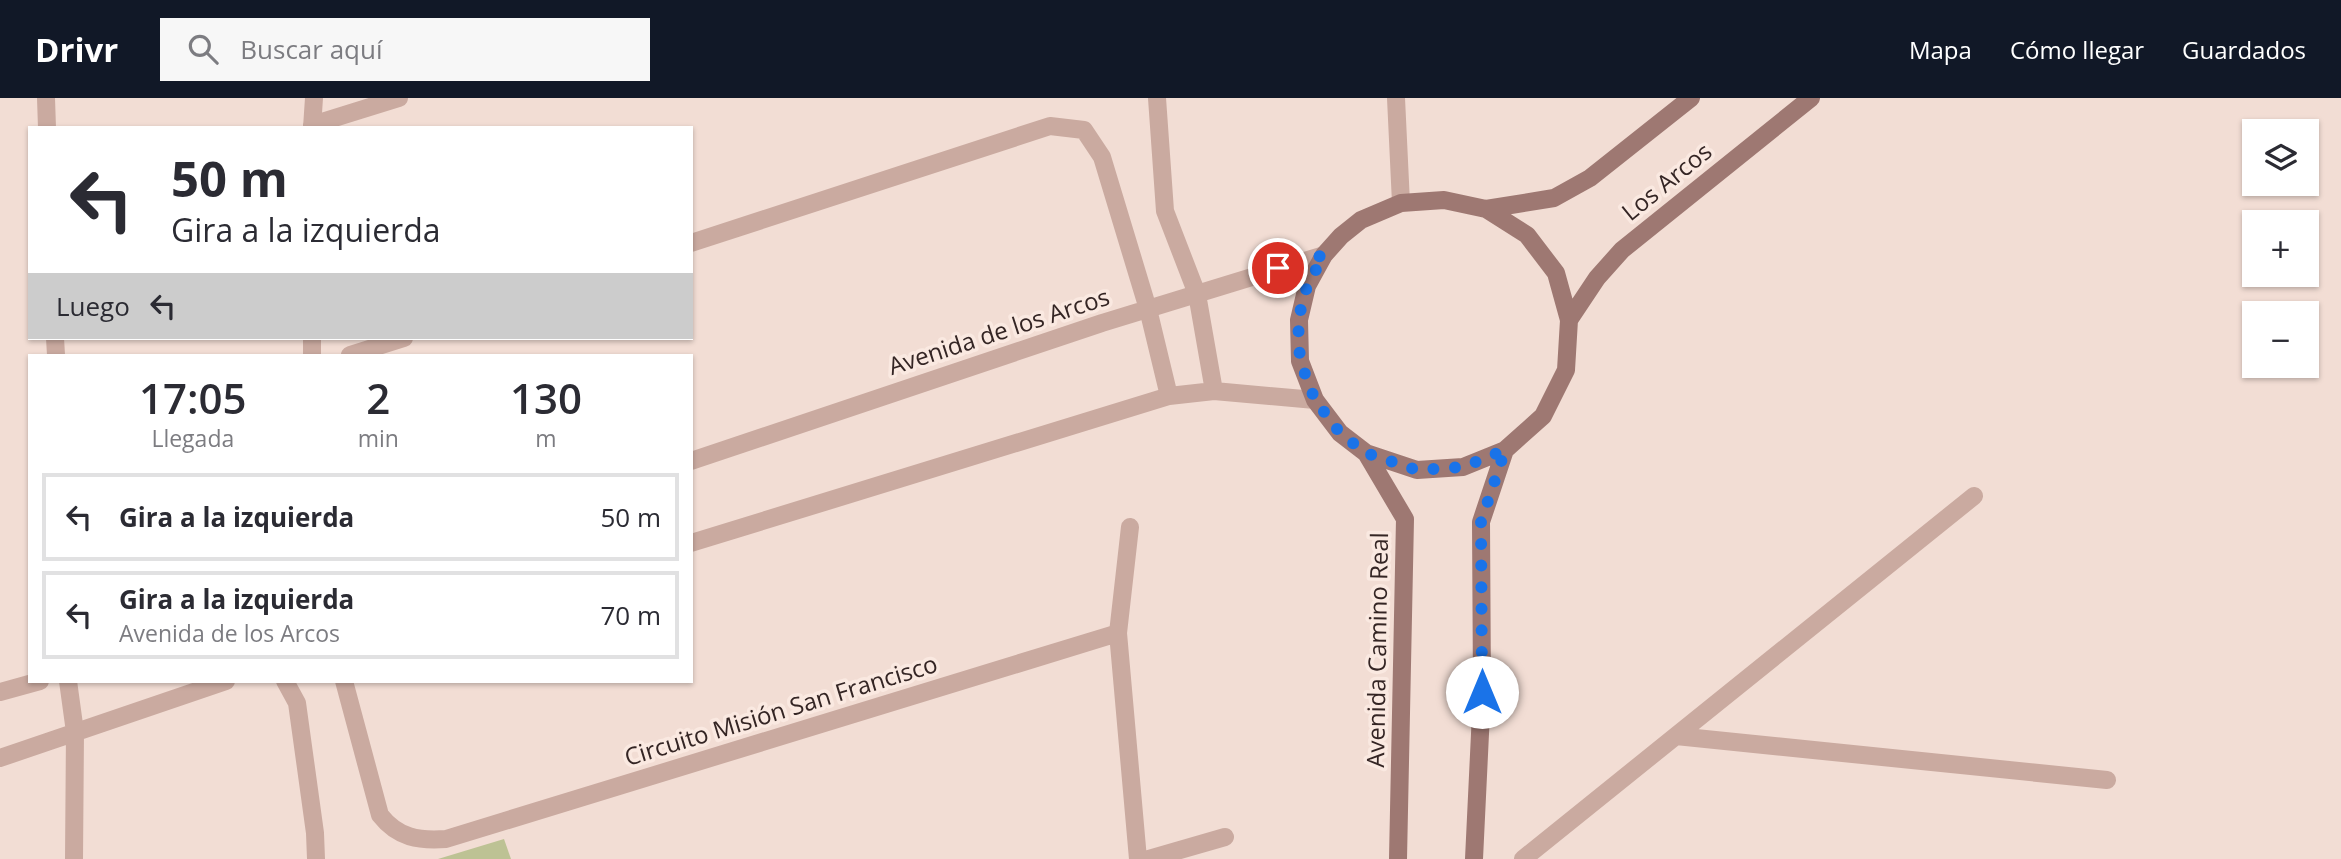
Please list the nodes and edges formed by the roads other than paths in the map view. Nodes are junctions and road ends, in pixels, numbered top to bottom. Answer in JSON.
{"nodes":[{"id":1,"x":46,"y":98,"type":"edge"},
{"id":2,"x":314,"y":98,"type":"edge"},
{"id":3,"x":399,"y":98,"type":"edge"},
{"id":4,"x":1157,"y":98,"type":"edge"},
{"id":5,"x":1395,"y":98,"type":"edge"},
{"id":6,"x":1691,"y":98,"type":"edge"},
{"id":7,"x":1811,"y":98,"type":"edge"},
{"id":8,"x":47,"y":126,"type":"edge"},
{"id":9,"x":312,"y":126,"type":"edge"},
{"id":10,"x":315,"y":126,"type":"edge"},
{"id":11,"x":1401,"y":203,"type":"junction"},
{"id":12,"x":1486,"y":209,"type":"junction"},
{"id":13,"x":693,"y":242,"type":"edge"},
{"id":14,"x":1324,"y":255,"type":"junction"},
{"id":15,"x":1197,"y":293,"type":"junction"},
{"id":16,"x":1148,"y":309,"type":"junction"},
{"id":17,"x":1569,"y":320,"type":"junction"},
{"id":18,"x":398,"y":340,"type":"edge"},
{"id":19,"x":353,"y":354,"type":"edge"},
{"id":20,"x":1214,"y":391,"type":"junction"},
{"id":21,"x":1169,"y":396,"type":"junction"},
{"id":22,"x":1315,"y":400,"type":"junction"},
{"id":23,"x":1505,"y":450,"type":"junction"},
{"id":24,"x":1366,"y":453,"type":"junction"},
{"id":25,"x":693,"y":460,"type":"edge"},
{"id":26,"x":1974,"y":496,"type":"dead end"},
{"id":27,"x":1130,"y":527,"type":"dead end"},
{"id":28,"x":693,"y":542,"type":"edge"},
{"id":29,"x":1118,"y":633,"type":"junction"},
{"id":30,"x":33,"y":683,"type":"edge"},
{"id":31,"x":68,"y":683,"type":"edge"},
{"id":32,"x":220,"y":683,"type":"edge"},
{"id":33,"x":286,"y":683,"type":"edge"},
{"id":34,"x":345,"y":683,"type":"edge"},
{"id":35,"x":0,"y":692,"type":"edge"},
{"id":36,"x":75,"y":732,"type":"junction"},
{"id":37,"x":1676,"y":736,"type":"junction"},
{"id":38,"x":0,"y":758,"type":"edge"},
{"id":39,"x":2107,"y":780,"type":"dead end"},
{"id":40,"x":1225,"y":837,"type":"dead end"},
{"id":41,"x":74,"y":859,"type":"edge"},
{"id":42,"x":316,"y":859,"type":"edge"},
{"id":43,"x":1138,"y":859,"type":"edge"},
{"id":44,"x":1149,"y":859,"type":"edge"},
{"id":45,"x":1398,"y":859,"type":"edge"},
{"id":46,"x":1474,"y":859,"type":"edge"},
{"id":47,"x":1523,"y":859,"type":"edge"}],
"edges":[{"from":1,"to":8,"type":"street"},
{"from":2,"to":9,"type":"street"},
{"from":3,"to":10,"type":"street"},
{"from":4,"to":15,"type":"street"},
{"from":5,"to":11,"type":"street"},
{"from":6,"to":12,"type":"main road","name":"Los Arcos"},
{"from":7,"to":17,"type":"main road","name":"Los Arcos"},
{"from":11,"to":12,"type":"main road"},
{"from":11,"to":14,"type":"main road"},
{"from":12,"to":17,"type":"main road"},
{"from":13,"to":16,"type":"street"},
{"from":14,"to":15,"type":"street","name":"Avenida de los Arcos"},
{"from":14,"to":22,"type":"main road"},
{"from":15,"to":16,"type":"street","name":"Avenida de los Arcos"},
{"from":15,"to":20,"type":"street"},
{"from":16,"to":21,"type":"street"},
{"from":16,"to":25,"type":"street","name":"Avenida de los Arcos"},
{"from":17,"to":23,"type":"main road"},
{"from":18,"to":19,"type":"street"},
{"from":20,"to":21,"type":"street"},
{"from":20,"to":22,"type":"street"},
{"from":21,"to":28,"type":"street"},
{"from":22,"to":24,"type":"main road"},
{"from":23,"to":24,"type":"main road"},
{"from":23,"to":46,"type":"main road"},
{"from":24,"to":45,"type":"main road","name":"Avenida Camino Real"},
{"from":26,"to":37,"type":"street"},
{"from":27,"to":29,"type":"street"},
{"from":29,"to":34,"type":"street","name":"Circuito Misión San Francisco"},
{"from":29,"to":43,"type":"street"},
{"from":30,"to":35,"type":"street"},
{"from":31,"to":36,"type":"street"},
{"from":32,"to":36,"type":"street"},
{"from":33,"to":42,"type":"street"},
{"from":36,"to":38,"type":"street"},
{"from":36,"to":41,"type":"street"},
{"from":37,"to":39,"type":"street"},
{"from":37,"to":47,"type":"street"},
{"from":40,"to":44,"type":"street"}]}
